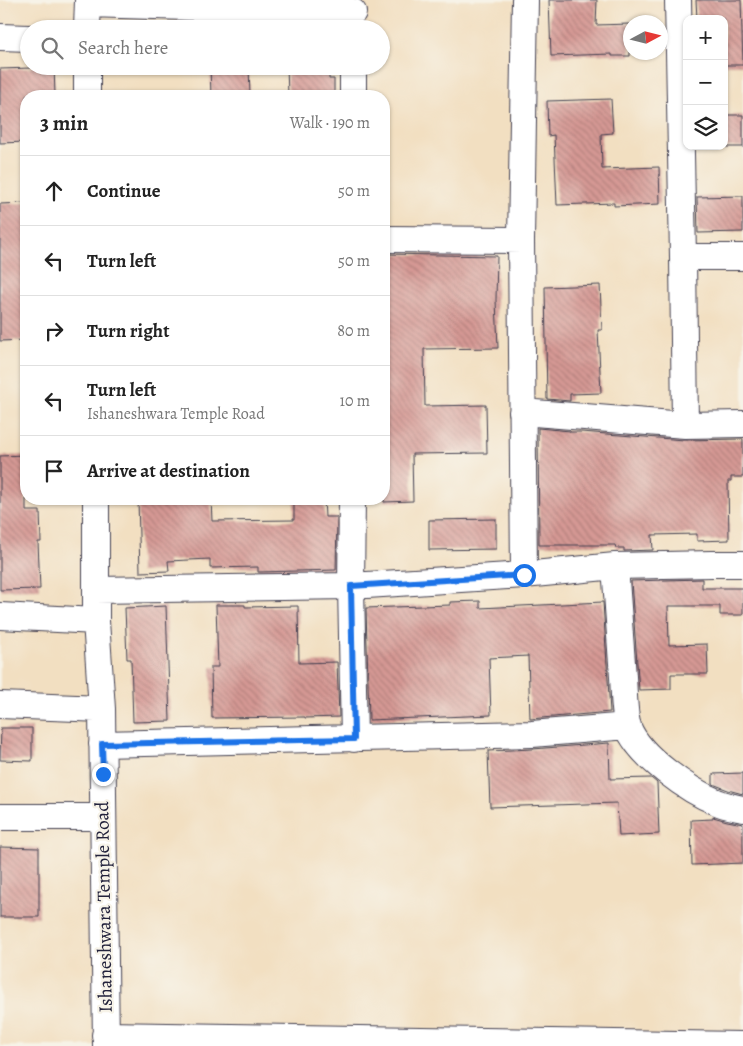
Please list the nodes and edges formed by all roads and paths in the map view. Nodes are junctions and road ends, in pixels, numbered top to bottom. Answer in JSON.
{"nodes":[{"id":1,"x":525,"y":0,"type":"edge"},
{"id":2,"x":678,"y":0,"type":"edge"},
{"id":3,"x":88,"y":11,"type":"edge"},
{"id":4,"x":353,"y":14,"type":"edge"},
{"id":5,"x":0,"y":37,"type":"edge"},
{"id":6,"x":20,"y":38,"type":"edge"},
{"id":7,"x":87,"y":75,"type":"edge"},
{"id":8,"x":353,"y":75,"type":"edge"},
{"id":9,"x":87,"y":90,"type":"edge"},
{"id":10,"x":353,"y":90,"type":"edge"},
{"id":11,"x":390,"y":240,"type":"edge"},
{"id":12,"x":521,"y":240,"type":"junction"},
{"id":13,"x":743,"y":256,"type":"edge"},
{"id":14,"x":683,"y":257,"type":"junction"},
{"id":15,"x":522,"y":412,"type":"junction"},
{"id":16,"x":743,"y":424,"type":"edge"},
{"id":17,"x":685,"y":425,"type":"junction"},
{"id":18,"x":96,"y":505,"type":"edge"},
{"id":19,"x":352,"y":505,"type":"edge"},
{"id":20,"x":743,"y":564,"type":"edge"},
{"id":21,"x":615,"y":566,"type":"junction"},
{"id":22,"x":524,"y":575,"type":"junction"},
{"id":23,"x":351,"y":586,"type":"junction"},
{"id":24,"x":96,"y":590,"type":"junction"},
{"id":25,"x":0,"y":616,"type":"edge"},
{"id":26,"x":96,"y":621,"type":"junction"},
{"id":27,"x":0,"y":705,"type":"edge"},
{"id":28,"x":102,"y":709,"type":"junction"},
{"id":29,"x":628,"y":726,"type":"junction"},
{"id":30,"x":354,"y":739,"type":"junction"},
{"id":31,"x":102,"y":744,"type":"junction"},
{"id":32,"x":743,"y":809,"type":"edge"},
{"id":33,"x":103,"y":816,"type":"junction"},
{"id":34,"x":0,"y":817,"type":"edge"},
{"id":35,"x":106,"y":1041,"type":"edge"},
{"id":36,"x":587,"y":1044,"type":"edge"},
{"id":37,"x":743,"y":1045,"type":"edge"}],
"edges":[{"from":1,"to":12,"type":"street"},
{"from":2,"to":14,"type":"street"},
{"from":3,"to":4,"type":"street"},
{"from":5,"to":6,"type":"street"},
{"from":7,"to":9,"type":"street"},
{"from":8,"to":10,"type":"street"},
{"from":11,"to":12,"type":"street"},
{"from":12,"to":15,"type":"street"},
{"from":13,"to":14,"type":"street"},
{"from":14,"to":17,"type":"street"},
{"from":15,"to":17,"type":"street"},
{"from":15,"to":22,"type":"street"},
{"from":16,"to":17,"type":"street"},
{"from":18,"to":24,"type":"street","name":"Ishaneshwara Temple Road"},
{"from":19,"to":23,"type":"street"},
{"from":20,"to":21,"type":"street"},
{"from":21,"to":22,"type":"street"},
{"from":21,"to":29,"type":"street"},
{"from":22,"to":23,"type":"street"},
{"from":23,"to":24,"type":"street"},
{"from":23,"to":30,"type":"street"},
{"from":24,"to":26,"type":"street","name":"Ishaneshwara Temple Road"},
{"from":25,"to":26,"type":"street"},
{"from":26,"to":28,"type":"street","name":"Ishaneshwara Temple Road"},
{"from":27,"to":28,"type":"street"},
{"from":28,"to":31,"type":"street","name":"Ishaneshwara Temple Road"},
{"from":29,"to":30,"type":"street"},
{"from":29,"to":32,"type":"street"},
{"from":30,"to":31,"type":"street"},
{"from":31,"to":33,"type":"street","name":"Ishaneshwara Temple Road"},
{"from":33,"to":34,"type":"street"},
{"from":33,"to":35,"type":"street","name":"Ishaneshwara Temple Road"},
{"from":35,"to":36,"type":"street"},
{"from":36,"to":37,"type":"street"}]}
